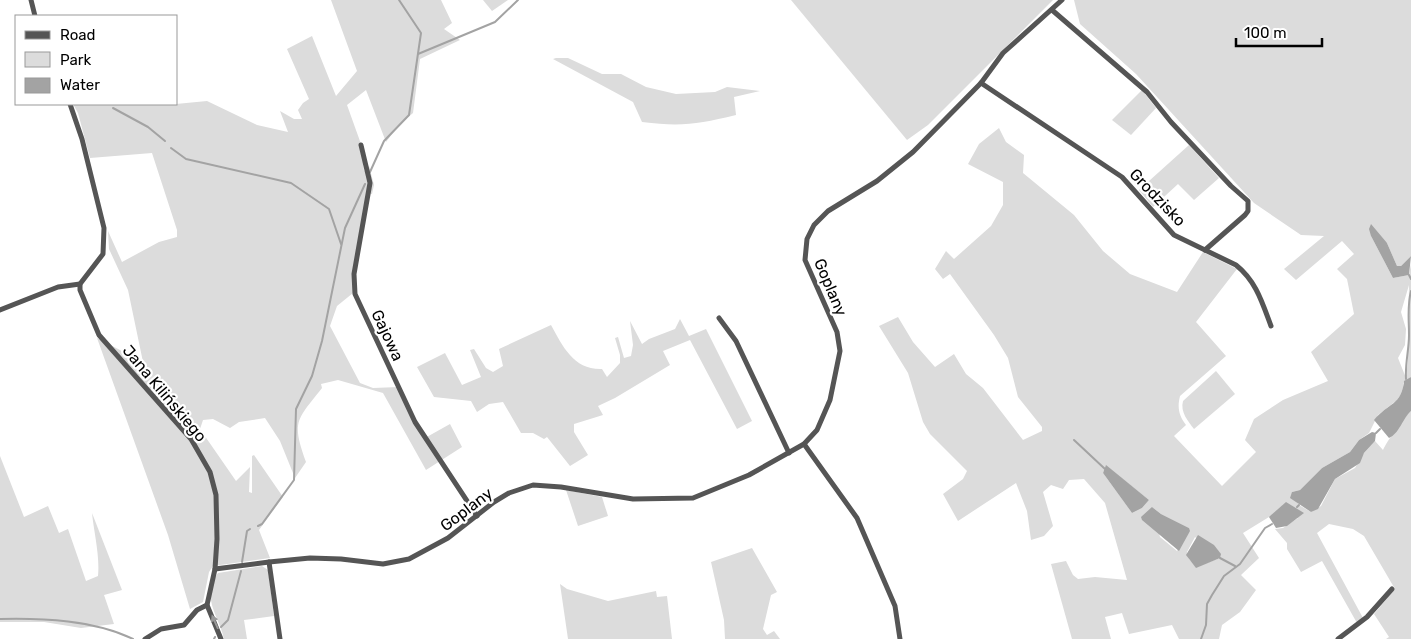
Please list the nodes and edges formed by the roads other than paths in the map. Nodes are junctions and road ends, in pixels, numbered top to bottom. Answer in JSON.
{"nodes":[{"id":1,"x":31,"y":0,"type":"edge"},
{"id":2,"x":1062,"y":0,"type":"edge"},
{"id":3,"x":1052,"y":10,"type":"junction"},
{"id":4,"x":35,"y":15,"type":"edge"},
{"id":5,"x":981,"y":82,"type":"junction"},
{"id":6,"x":70,"y":105,"type":"edge"},
{"id":7,"x":361,"y":144,"type":"dead end"},
{"id":8,"x":1205,"y":250,"type":"junction"},
{"id":9,"x":80,"y":284,"type":"junction"},
{"id":10,"x":0,"y":310,"type":"edge"},
{"id":11,"x":719,"y":318,"type":"dead end"},
{"id":12,"x":1271,"y":326,"type":"dead end"},
{"id":13,"x":804,"y":444,"type":"junction"},
{"id":14,"x":789,"y":453,"type":"junction"},
{"id":15,"x":477,"y":516,"type":"junction"},
{"id":16,"x":269,"y":562,"type":"junction"},
{"id":17,"x":215,"y":569,"type":"junction"},
{"id":18,"x":1392,"y":589,"type":"dead end"},
{"id":19,"x":207,"y":605,"type":"junction"},
{"id":20,"x":145,"y":639,"type":"edge"},
{"id":21,"x":221,"y":639,"type":"edge"},
{"id":22,"x":280,"y":639,"type":"edge"},
{"id":23,"x":900,"y":639,"type":"edge"},
{"id":24,"x":1338,"y":639,"type":"edge"}],
"edges":[{"from":1,"to":4,"type":"street"},
{"from":2,"to":3,"type":"street"},
{"from":3,"to":5,"type":"street"},
{"from":3,"to":8,"type":"street"},
{"from":5,"to":8,"type":"street","name":"Grodzisko"},
{"from":5,"to":13,"type":"street","name":"Goplany"},
{"from":6,"to":9,"type":"street"},
{"from":7,"to":15,"type":"street","name":"Gajowa"},
{"from":8,"to":12,"type":"street","name":"Grodzisko"},
{"from":9,"to":10,"type":"street"},
{"from":9,"to":17,"type":"street","name":"Jana Kilińskiego"},
{"from":11,"to":14,"type":"street"},
{"from":13,"to":14,"type":"street","name":"Goplany"},
{"from":13,"to":23,"type":"street"},
{"from":14,"to":15,"type":"street","name":"Goplany"},
{"from":15,"to":16,"type":"street","name":"Goplany"},
{"from":16,"to":17,"type":"street","name":"Goplany"},
{"from":16,"to":22,"type":"street"},
{"from":17,"to":19,"type":"street","name":"Jana Kilińskiego"},
{"from":18,"to":24,"type":"street"},
{"from":19,"to":20,"type":"street"},
{"from":21,"to":19,"type":"street","one_way":true}]}
